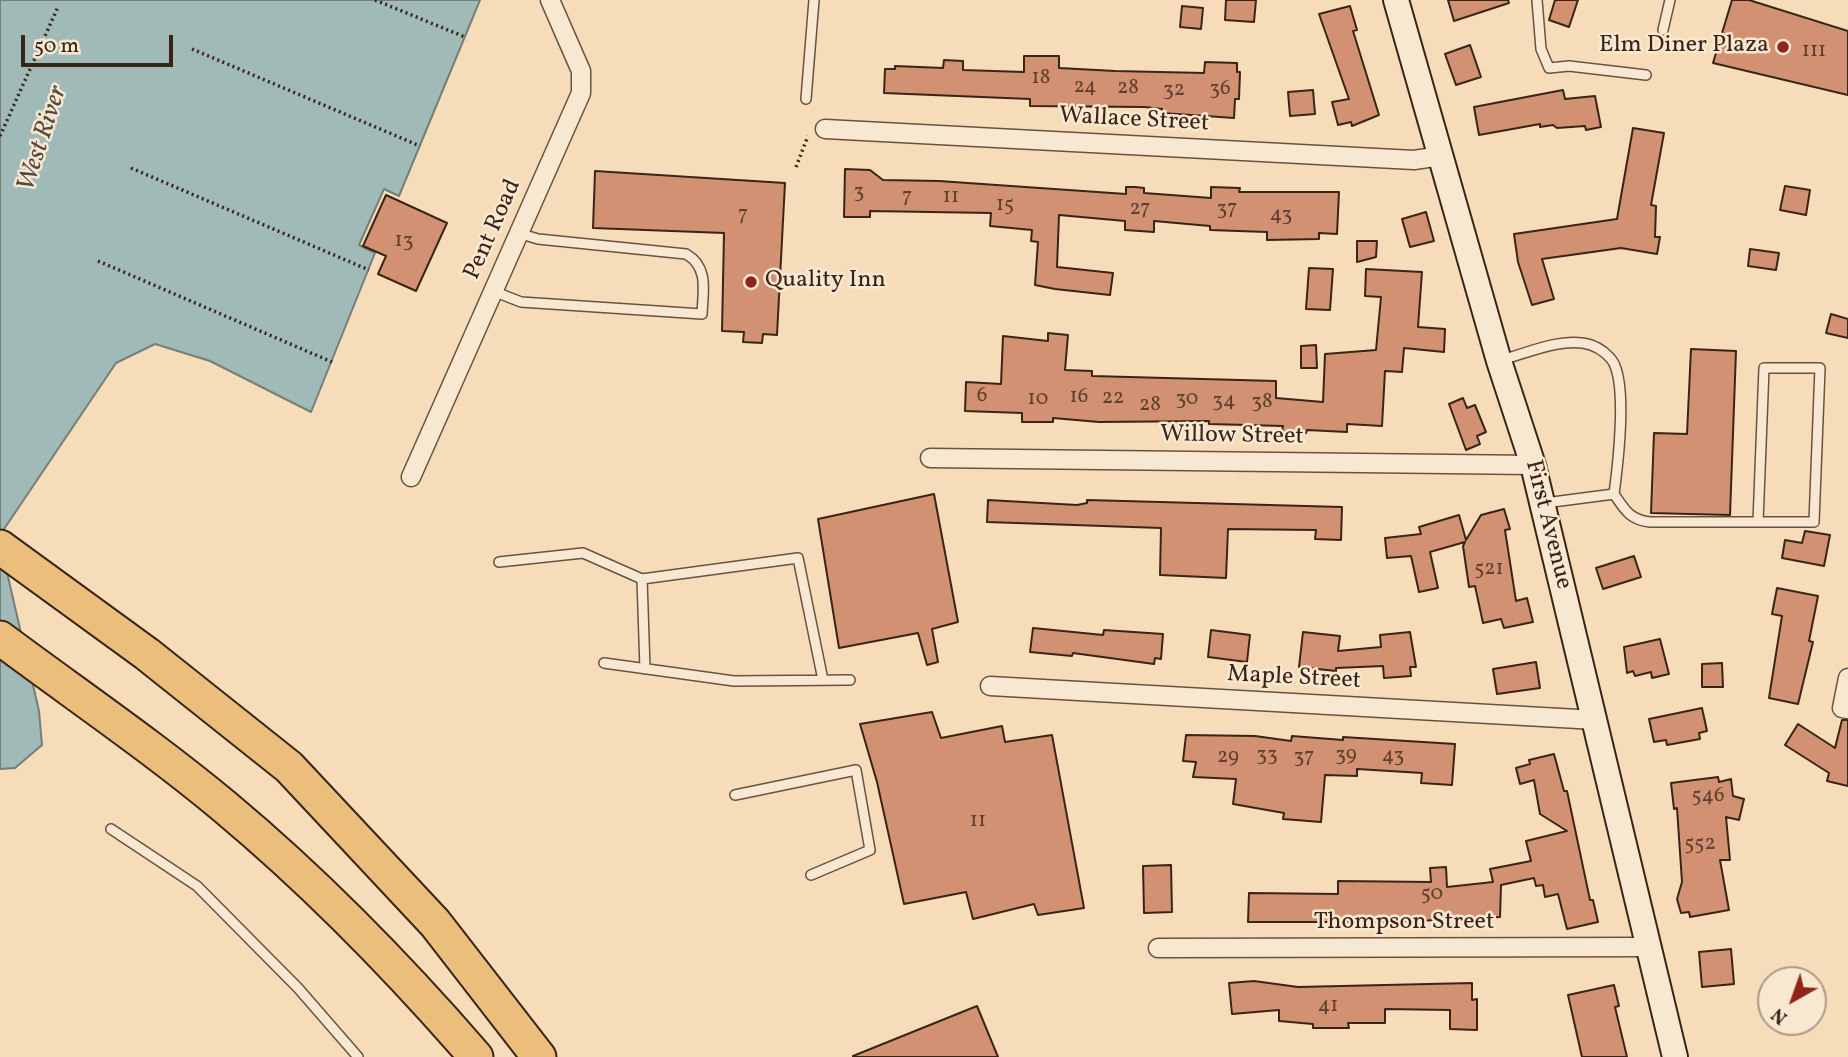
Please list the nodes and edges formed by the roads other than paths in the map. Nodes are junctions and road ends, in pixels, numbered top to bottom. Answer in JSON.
{"nodes":[{"id":1,"x":550,"y":0,"type":"edge"},
{"id":2,"x":814,"y":0,"type":"edge"},
{"id":3,"x":1396,"y":0,"type":"edge"},
{"id":4,"x":1536,"y":0,"type":"edge"},
{"id":5,"x":1670,"y":0,"type":"edge"},
{"id":6,"x":1663,"y":30,"type":"dead end"},
{"id":7,"x":1646,"y":75,"type":"dead end"},
{"id":8,"x":806,"y":99,"type":"dead end"},
{"id":9,"x":825,"y":129,"type":"dead end"},
{"id":10,"x":1441,"y":156,"type":"junction"},
{"id":11,"x":518,"y":233,"type":"junction"},
{"id":12,"x":493,"y":291,"type":"junction"},
{"id":13,"x":1499,"y":361,"type":"junction"},
{"id":14,"x":930,"y":457,"type":"dead end"},
{"id":15,"x":1533,"y":465,"type":"junction"},
{"id":16,"x":411,"y":477,"type":"dead end"},
{"id":17,"x":1614,"y":494,"type":"junction"},
{"id":18,"x":1543,"y":503,"type":"junction"},
{"id":19,"x":1758,"y":522,"type":"junction"},
{"id":20,"x":0,"y":547,"type":"edge"},
{"id":21,"x":499,"y":562,"type":"dead end"},
{"id":22,"x":642,"y":579,"type":"junction"},
{"id":23,"x":0,"y":638,"type":"edge"},
{"id":24,"x":604,"y":663,"type":"dead end"},
{"id":25,"x":645,"y":669,"type":"junction"},
{"id":26,"x":1848,"y":678,"type":"edge"},
{"id":27,"x":823,"y":680,"type":"junction"},
{"id":28,"x":850,"y":680,"type":"dead end"},
{"id":29,"x":990,"y":686,"type":"dead end"},
{"id":30,"x":1845,"y":709,"type":"edge"},
{"id":31,"x":1596,"y":720,"type":"junction"},
{"id":32,"x":735,"y":795,"type":"dead end"},
{"id":33,"x":111,"y":829,"type":"dead end"},
{"id":34,"x":811,"y":875,"type":"dead end"},
{"id":35,"x":1649,"y":947,"type":"junction"},
{"id":36,"x":1158,"y":948,"type":"dead end"},
{"id":37,"x":358,"y":1057,"type":"edge"},
{"id":38,"x":476,"y":1057,"type":"edge"},
{"id":39,"x":538,"y":1057,"type":"edge"},
{"id":40,"x":1675,"y":1057,"type":"edge"}],
"edges":[{"from":1,"to":11,"type":"street","name":"Pent Road"},
{"from":2,"to":8,"type":"lane"},
{"from":3,"to":10,"type":"main road","name":"First Avenue"},
{"from":4,"to":7,"type":"lane"},
{"from":5,"to":6,"type":"lane"},
{"from":9,"to":10,"type":"street","name":"Wallace Street"},
{"from":10,"to":13,"type":"main road","name":"First Avenue"},
{"from":11,"to":12,"type":"street","name":"Pent Road"},
{"from":11,"to":12,"type":"lane"},
{"from":12,"to":16,"type":"street","name":"Pent Road"},
{"from":13,"to":15,"type":"main road","name":"First Avenue"},
{"from":13,"to":17,"type":"lane"},
{"from":14,"to":15,"type":"street","name":"Willow Street"},
{"from":15,"to":18,"type":"main road","name":"First Avenue"},
{"from":17,"to":18,"type":"lane"},
{"from":17,"to":19,"type":"lane"},
{"from":18,"to":31,"type":"main road","name":"First Avenue"},
{"from":19,"to":19,"type":"lane"},
{"from":20,"to":39,"type":"highway"},
{"from":21,"to":22,"type":"lane"},
{"from":22,"to":25,"type":"lane"},
{"from":22,"to":27,"type":"lane"},
{"from":23,"to":38,"type":"highway"},
{"from":24,"to":25,"type":"lane"},
{"from":25,"to":27,"type":"lane"},
{"from":26,"to":30,"type":"street"},
{"from":27,"to":28,"type":"lane"},
{"from":29,"to":31,"type":"street","name":"Maple Street"},
{"from":31,"to":35,"type":"main road","name":"First Avenue"},
{"from":32,"to":34,"type":"lane"},
{"from":33,"to":37,"type":"lane"},
{"from":35,"to":36,"type":"street","name":"Thompson Street"},
{"from":35,"to":40,"type":"main road","name":"First Avenue"}]}
